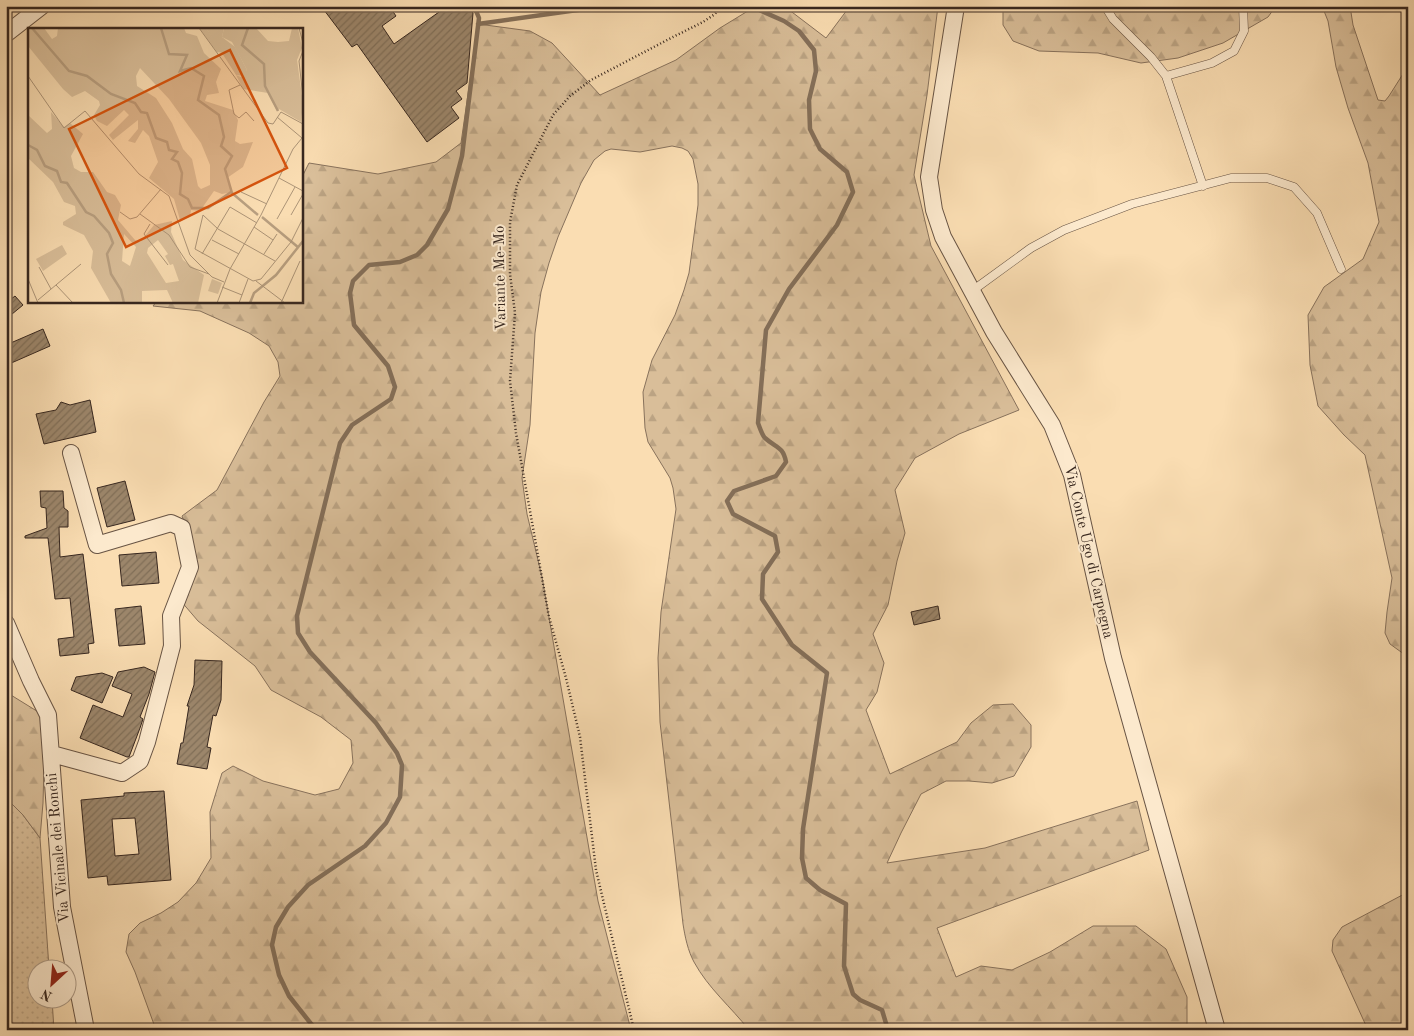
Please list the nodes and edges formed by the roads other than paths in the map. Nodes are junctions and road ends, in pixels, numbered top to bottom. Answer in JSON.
{"nodes":[{"id":1,"x":42,"y":6,"type":"edge"},
{"id":2,"x":956,"y":6,"type":"edge"},
{"id":3,"x":1105,"y":6,"type":"edge"},
{"id":4,"x":1244,"y":6,"type":"edge"},
{"id":5,"x":6,"y":34,"type":"edge"},
{"id":6,"x":1166,"y":76,"type":"junction"},
{"id":7,"x":1203,"y":186,"type":"junction"},
{"id":8,"x":1341,"y":268,"type":"dead end"},
{"id":9,"x":972,"y":291,"type":"junction"},
{"id":10,"x":71,"y":453,"type":"dead end"},
{"id":11,"x":6,"y":623,"type":"edge"},
{"id":12,"x":52,"y":754,"type":"junction"},
{"id":13,"x":86,"y":1030,"type":"edge"},
{"id":14,"x":1217,"y":1030,"type":"edge"}],
"edges":[{"from":1,"to":5,"type":"street"},
{"from":2,"to":9,"type":"street","name":"Via Conte Ugo di Carpegna"},
{"from":3,"to":6,"type":"lane"},
{"from":4,"to":6,"type":"lane"},
{"from":6,"to":7,"type":"lane"},
{"from":7,"to":8,"type":"lane"},
{"from":7,"to":9,"type":"lane"},
{"from":9,"to":14,"type":"street","name":"Via Conte Ugo di Carpegna"},
{"from":10,"to":12,"type":"street","name":"Via Vicinale dei Ronchi"},
{"from":11,"to":12,"type":"street","name":"Via Vicinale dei Ronchi"},
{"from":12,"to":13,"type":"street","name":"Via Vicinale dei Ronchi"}]}
